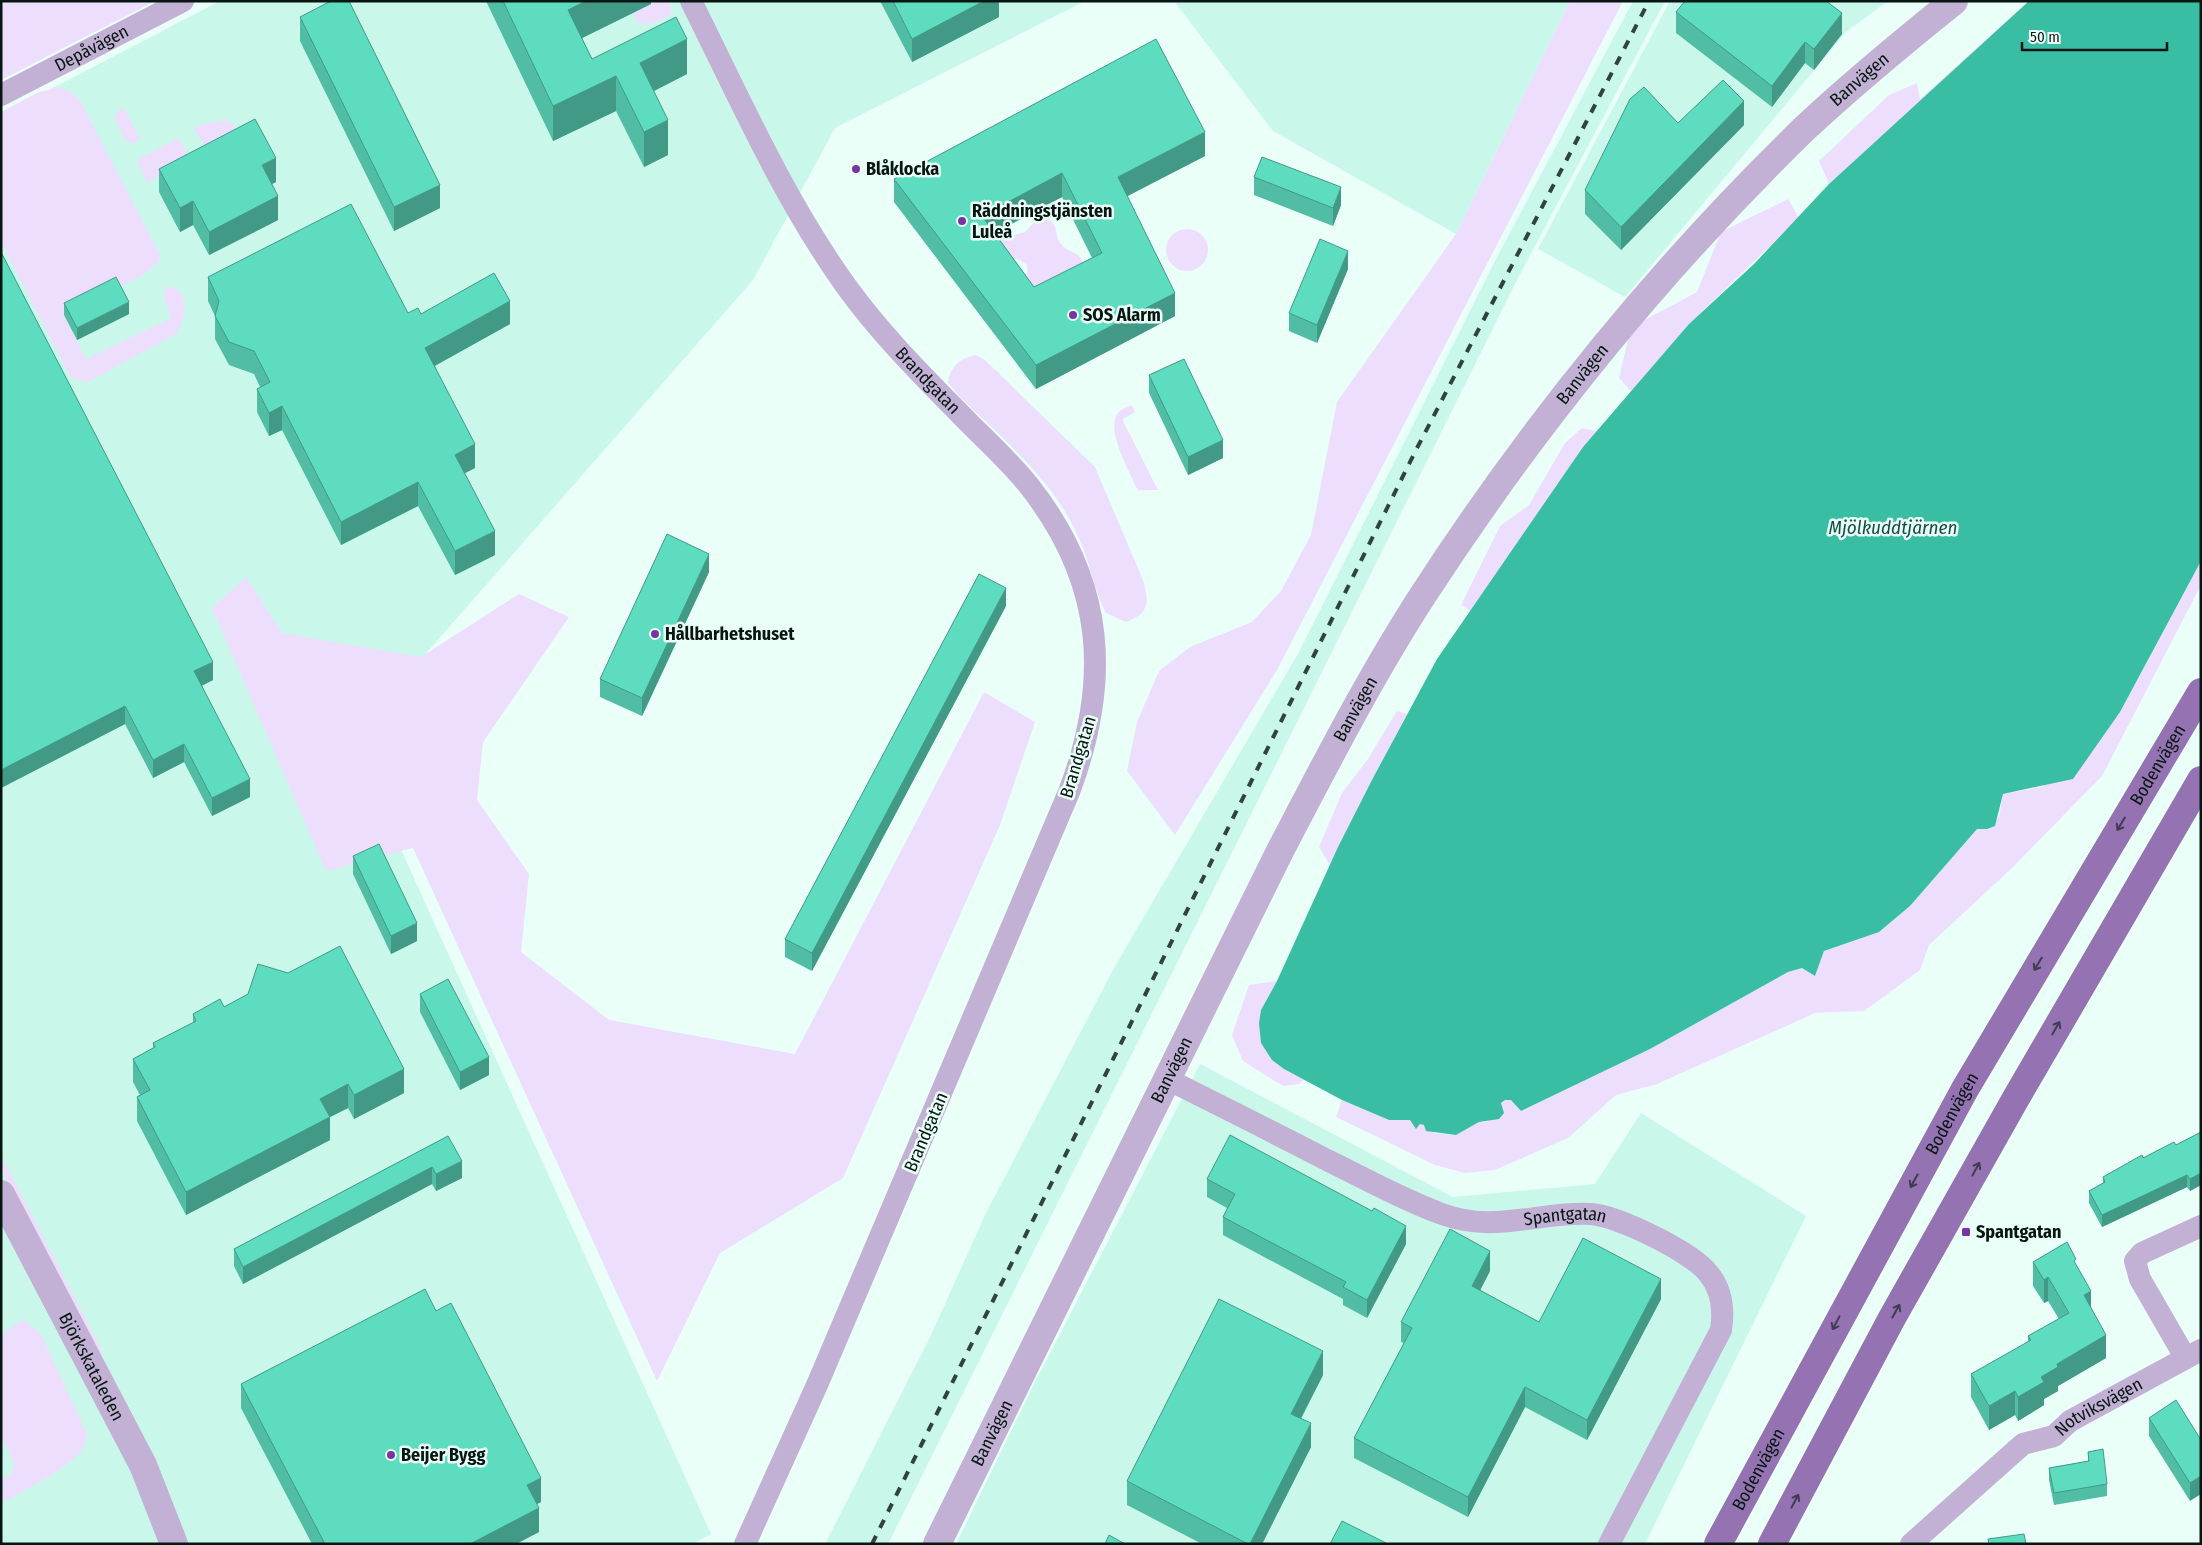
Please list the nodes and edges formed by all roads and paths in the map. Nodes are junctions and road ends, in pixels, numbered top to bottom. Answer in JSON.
{"nodes":[{"id":1,"x":183,"y":1,"type":"edge"},
{"id":2,"x":691,"y":1,"type":"edge"},
{"id":3,"x":1954,"y":1,"type":"edge"},
{"id":4,"x":1,"y":95,"type":"edge"},
{"id":5,"x":2201,"y":692,"type":"edge"},
{"id":6,"x":2201,"y":780,"type":"edge"},
{"id":7,"x":1167,"y":1079,"type":"junction"},
{"id":8,"x":1,"y":1194,"type":"edge"},
{"id":9,"x":2201,"y":1226,"type":"edge"},
{"id":10,"x":2193,"y":1353,"type":"edge"},
{"id":11,"x":174,"y":1544,"type":"edge"},
{"id":12,"x":745,"y":1544,"type":"edge"},
{"id":13,"x":937,"y":1544,"type":"edge"},
{"id":14,"x":1608,"y":1544,"type":"edge"},
{"id":15,"x":1718,"y":1544,"type":"edge"},
{"id":16,"x":1772,"y":1544,"type":"edge"},
{"id":17,"x":1911,"y":1544,"type":"edge"}],
"edges":[{"from":1,"to":4,"type":"street","name":"Depåvägen"},
{"from":2,"to":12,"type":"street","name":"Brandgatan"},
{"from":3,"to":7,"type":"street","name":"Banvägen"},
{"from":5,"to":15,"type":"main road","name":"Bodenvägen","one_way":true},
{"from":16,"to":6,"type":"main road","one_way":true},
{"from":7,"to":13,"type":"street","name":"Banvägen"},
{"from":7,"to":14,"type":"street","name":"Spantgatan"},
{"from":8,"to":11,"type":"street","name":"Björkskataleden"},
{"from":9,"to":10,"type":"street"},
{"from":10,"to":17,"type":"street","name":"Notviksvägen"}]}
